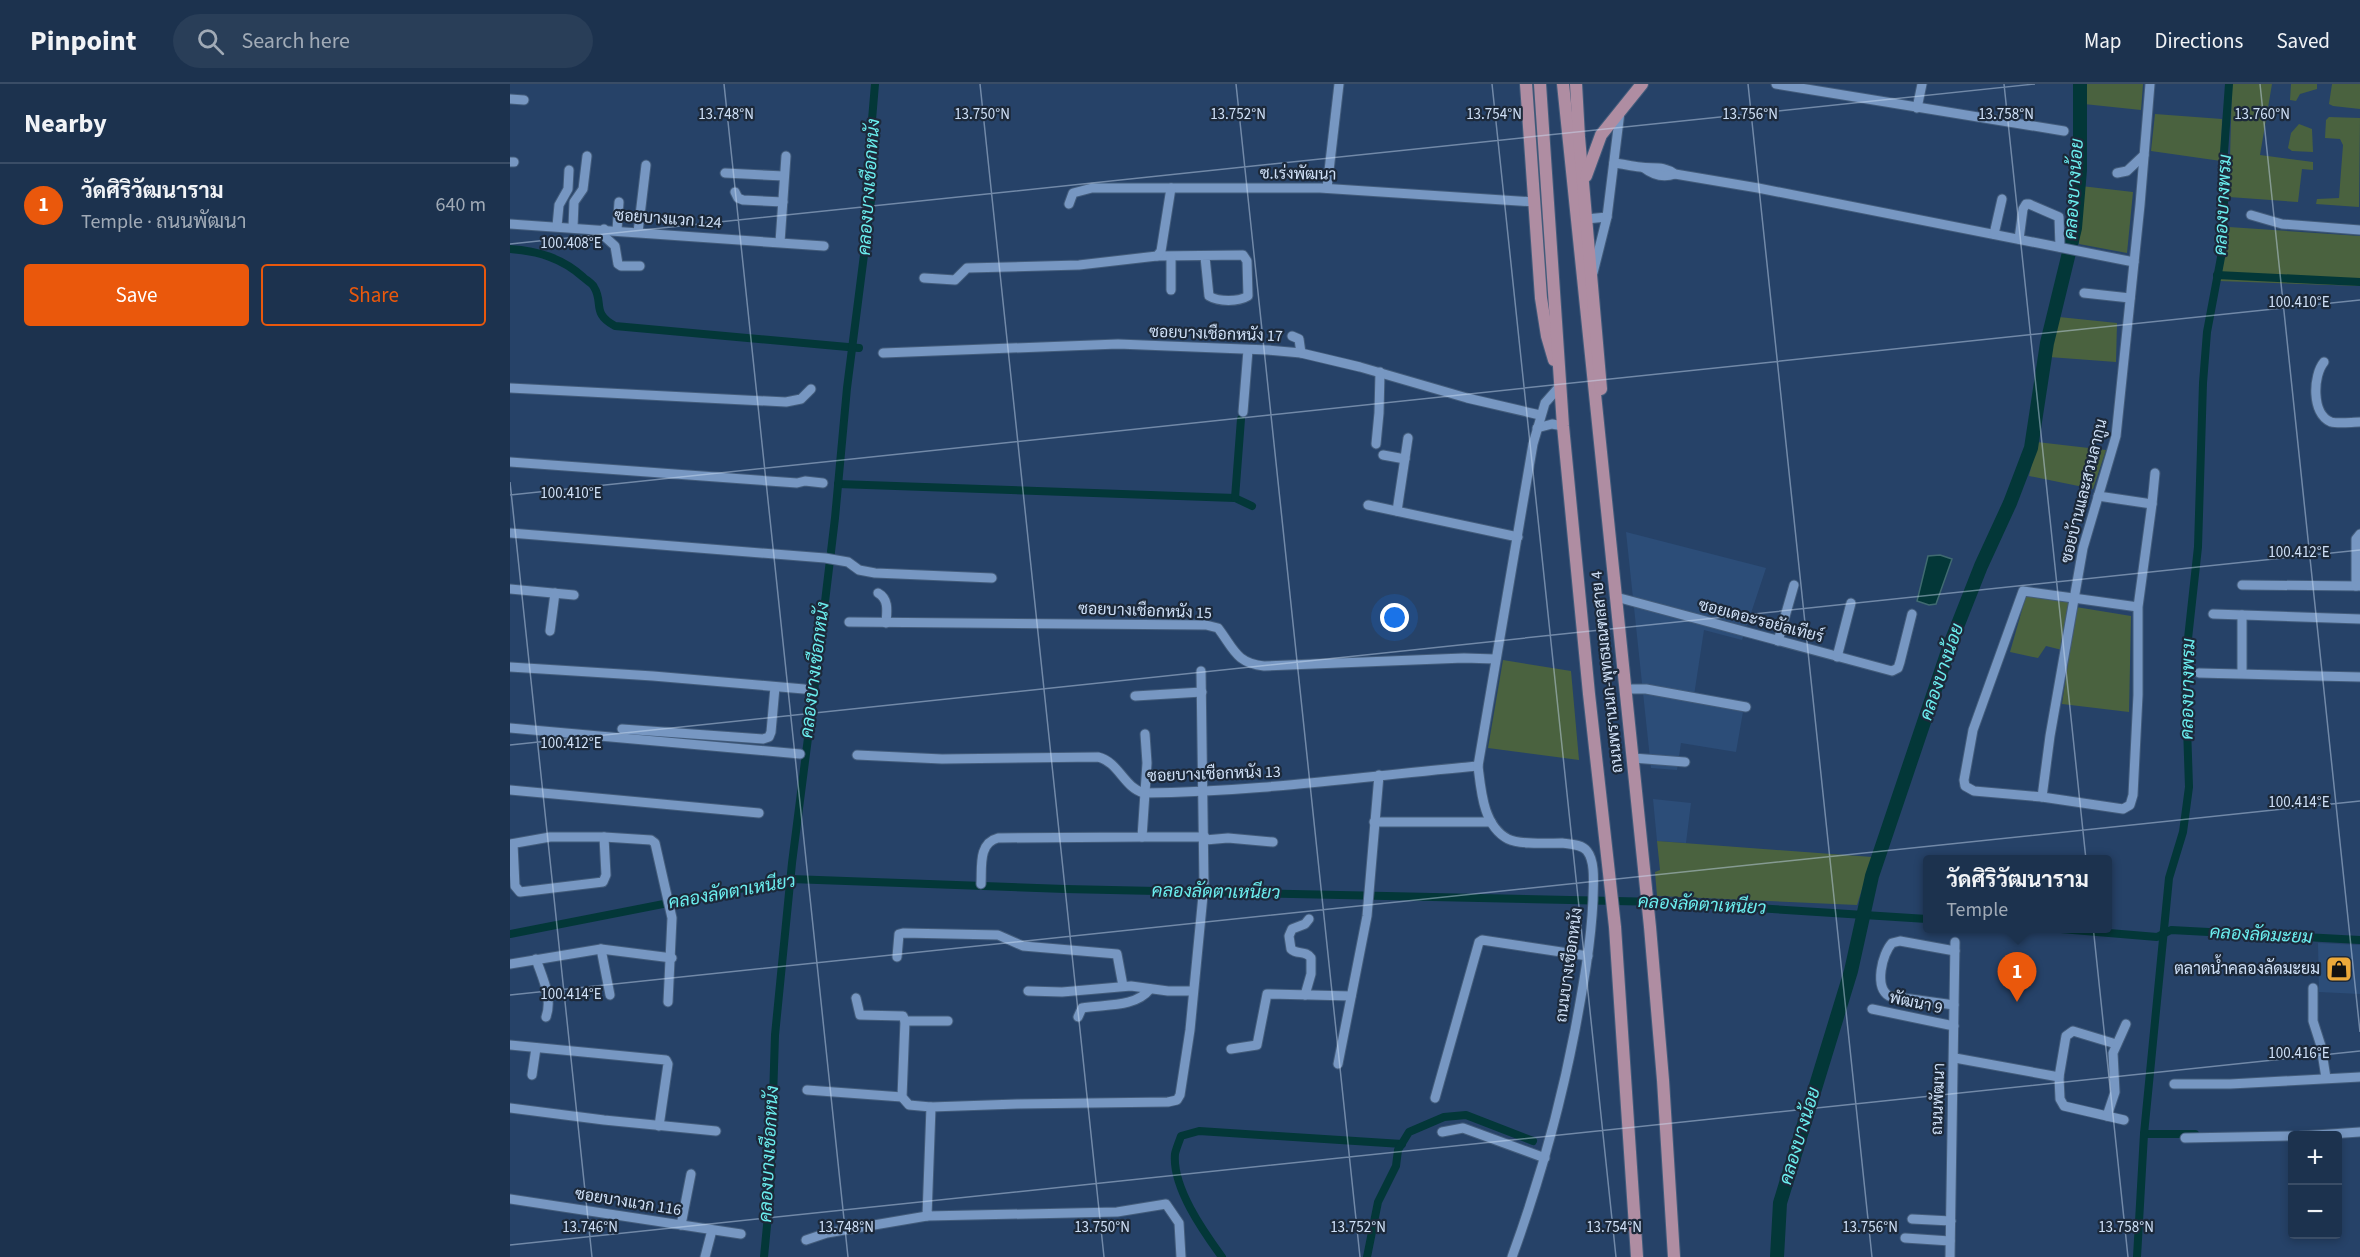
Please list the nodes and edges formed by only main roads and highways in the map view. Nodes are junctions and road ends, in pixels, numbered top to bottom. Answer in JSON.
{"nodes":[{"id":1,"x":1526,"y":84,"type":"edge"},
{"id":2,"x":1540,"y":84,"type":"edge"},
{"id":3,"x":1563,"y":84,"type":"edge"},
{"id":4,"x":1576,"y":84,"type":"edge"},
{"id":5,"x":1642,"y":84,"type":"edge"},
{"id":6,"x":1584,"y":198,"type":"junction"},
{"id":7,"x":1559,"y":369,"type":"junction"},
{"id":8,"x":1601,"y":471,"type":"junction"},
{"id":9,"x":1635,"y":1222,"type":"junction"},
{"id":10,"x":1632,"y":1257,"type":"edge"},
{"id":11,"x":1637,"y":1257,"type":"edge"},
{"id":12,"x":1674,"y":1257,"type":"edge"}],
"edges":[{"from":1,"to":7,"type":"main road"},
{"from":2,"to":7,"type":"main road","name":"ถนนพรานนก-พุทธมณฑลสาย 4"},
{"from":3,"to":8,"type":"main road","name":"ถนนพรานนก-พุทธมณฑลสาย 4"},
{"from":4,"to":6,"type":"main road"},
{"from":5,"to":6,"type":"main road"},
{"from":6,"to":8,"type":"main road"},
{"from":7,"to":9,"type":"main road","name":"ถนนพรานนก-พุทธมณฑลสาย 4"},
{"from":8,"to":12,"type":"main road","name":"ถนนพรานนก-พุทธมณฑลสาย 4"},
{"from":9,"to":10,"type":"main road"},
{"from":9,"to":11,"type":"main road","name":"ถนนพรานนก-พุทธมณฑลสาย 4"}]}
